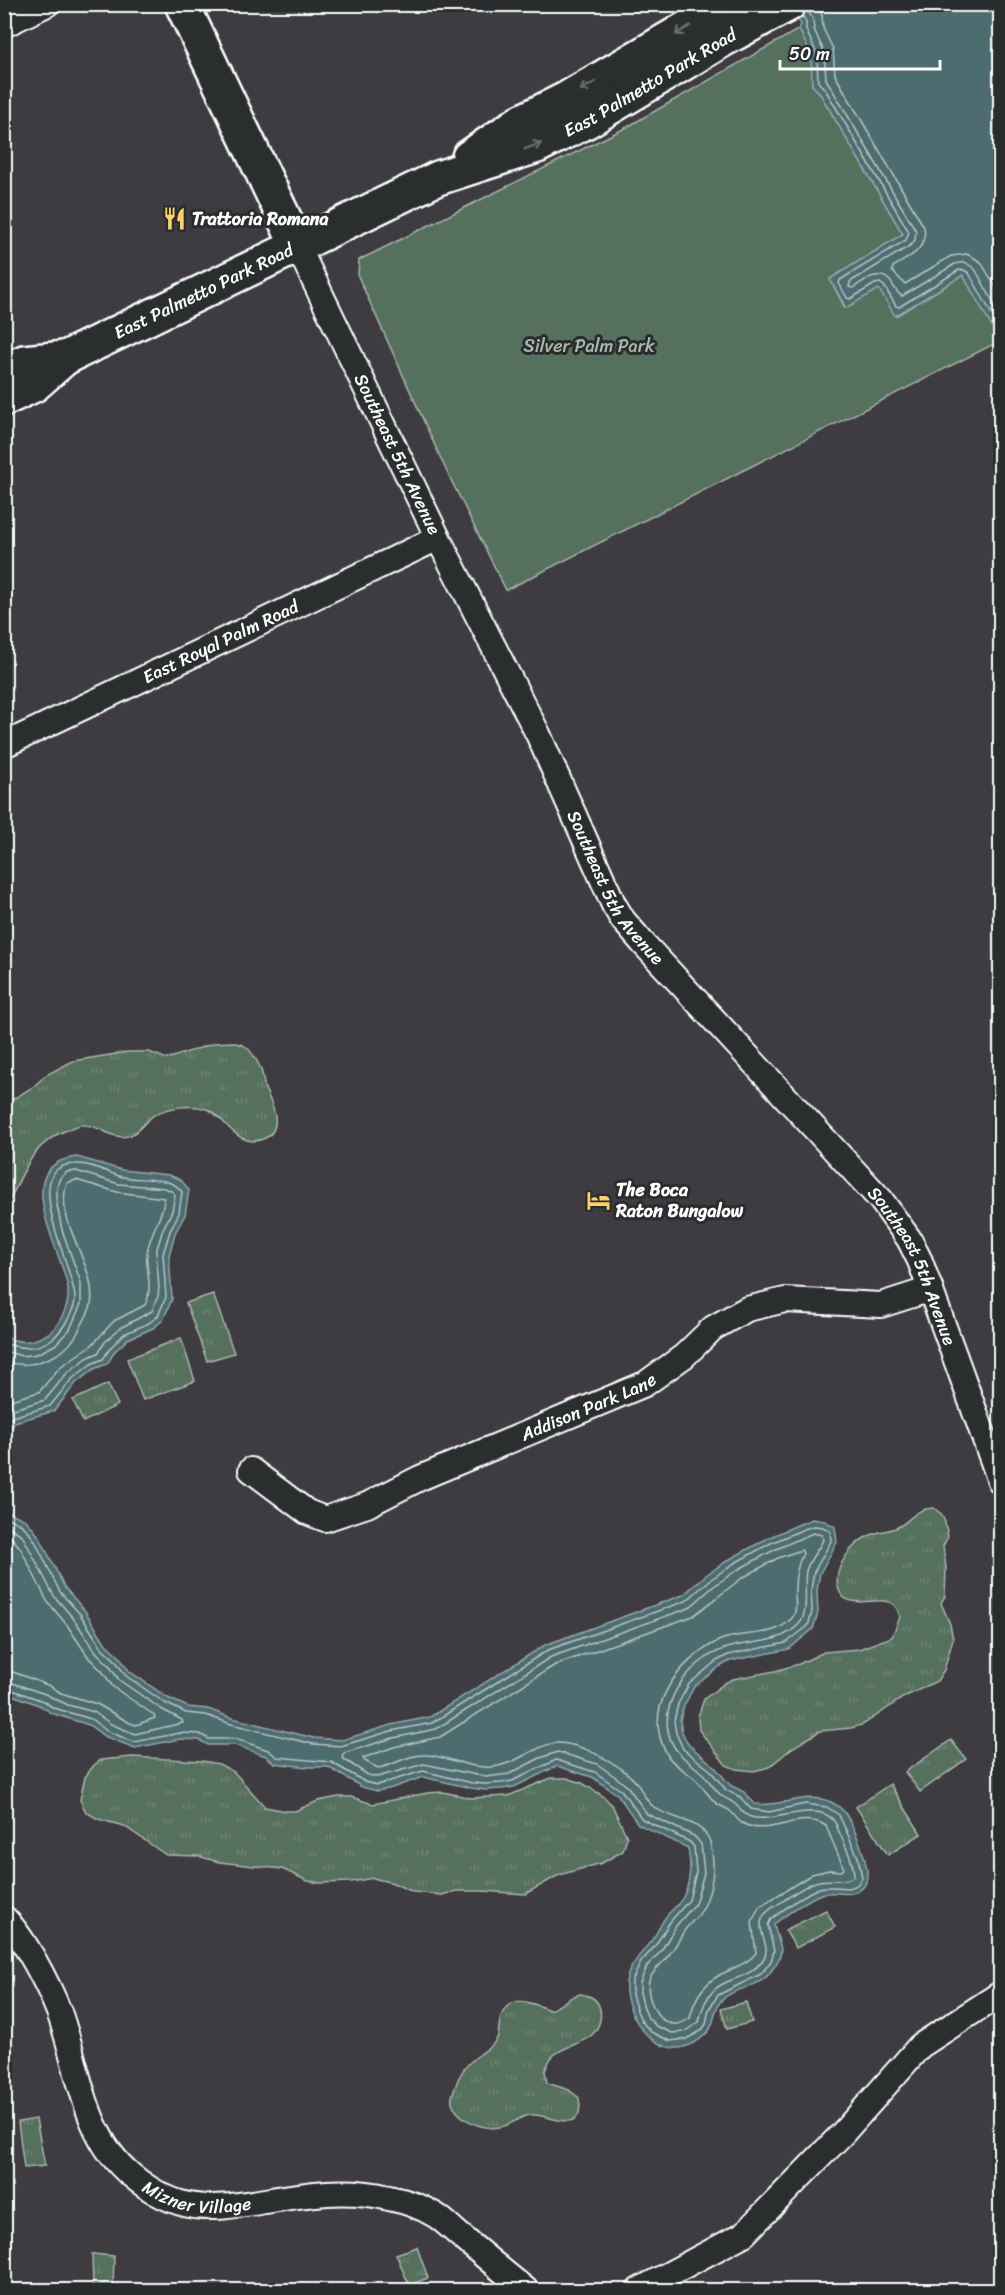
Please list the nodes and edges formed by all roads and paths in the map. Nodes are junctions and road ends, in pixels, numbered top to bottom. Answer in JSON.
{"nodes":[{"id":1,"x":47,"y":4,"type":"edge"},
{"id":2,"x":182,"y":4,"type":"edge"},
{"id":3,"x":728,"y":4,"type":"edge"},
{"id":4,"x":789,"y":4,"type":"edge"},
{"id":5,"x":4,"y":25,"type":"edge"},
{"id":6,"x":646,"y":69,"type":"junction"},
{"id":7,"x":297,"y":245,"type":"junction"},
{"id":8,"x":65,"y":358,"type":"junction"},
{"id":9,"x":4,"y":371,"type":"edge"},
{"id":10,"x":4,"y":399,"type":"edge"},
{"id":11,"x":438,"y":538,"type":"junction"},
{"id":12,"x":4,"y":745,"type":"edge"},
{"id":13,"x":931,"y":1289,"type":"junction"},
{"id":14,"x":251,"y":1470,"type":"dead end"},
{"id":15,"x":1000,"y":1481,"type":"edge"},
{"id":16,"x":4,"y":1918,"type":"edge"},
{"id":17,"x":1000,"y":1994,"type":"edge"},
{"id":18,"x":526,"y":2290,"type":"edge"},
{"id":19,"x":639,"y":2290,"type":"edge"}],
"edges":[{"from":1,"to":5,"type":"street"},
{"from":2,"to":7,"type":"main road"},
{"from":3,"to":6,"type":"main road","name":"East Palmetto Park Road","one_way":true},
{"from":4,"to":6,"type":"main road","name":"East Palmetto Park Road"},
{"from":6,"to":7,"type":"main road","name":"East Palmetto Park Road"},
{"from":7,"to":8,"type":"main road","name":"East Palmetto Park Road"},
{"from":7,"to":11,"type":"street","name":"Southeast 5th Avenue"},
{"from":8,"to":9,"type":"main road","name":"East Palmetto Park Road"},
{"from":8,"to":10,"type":"main road","name":"East Palmetto Park Road"},
{"from":11,"to":12,"type":"street","name":"East Royal Palm Road"},
{"from":11,"to":13,"type":"street","name":"Southeast 5th Avenue"},
{"from":13,"to":14,"type":"street","name":"Addison Park Lane"},
{"from":13,"to":15,"type":"street","name":"Southeast 5th Avenue"},
{"from":16,"to":18,"type":"street","name":"Mizner Village"},
{"from":17,"to":19,"type":"street"}]}
